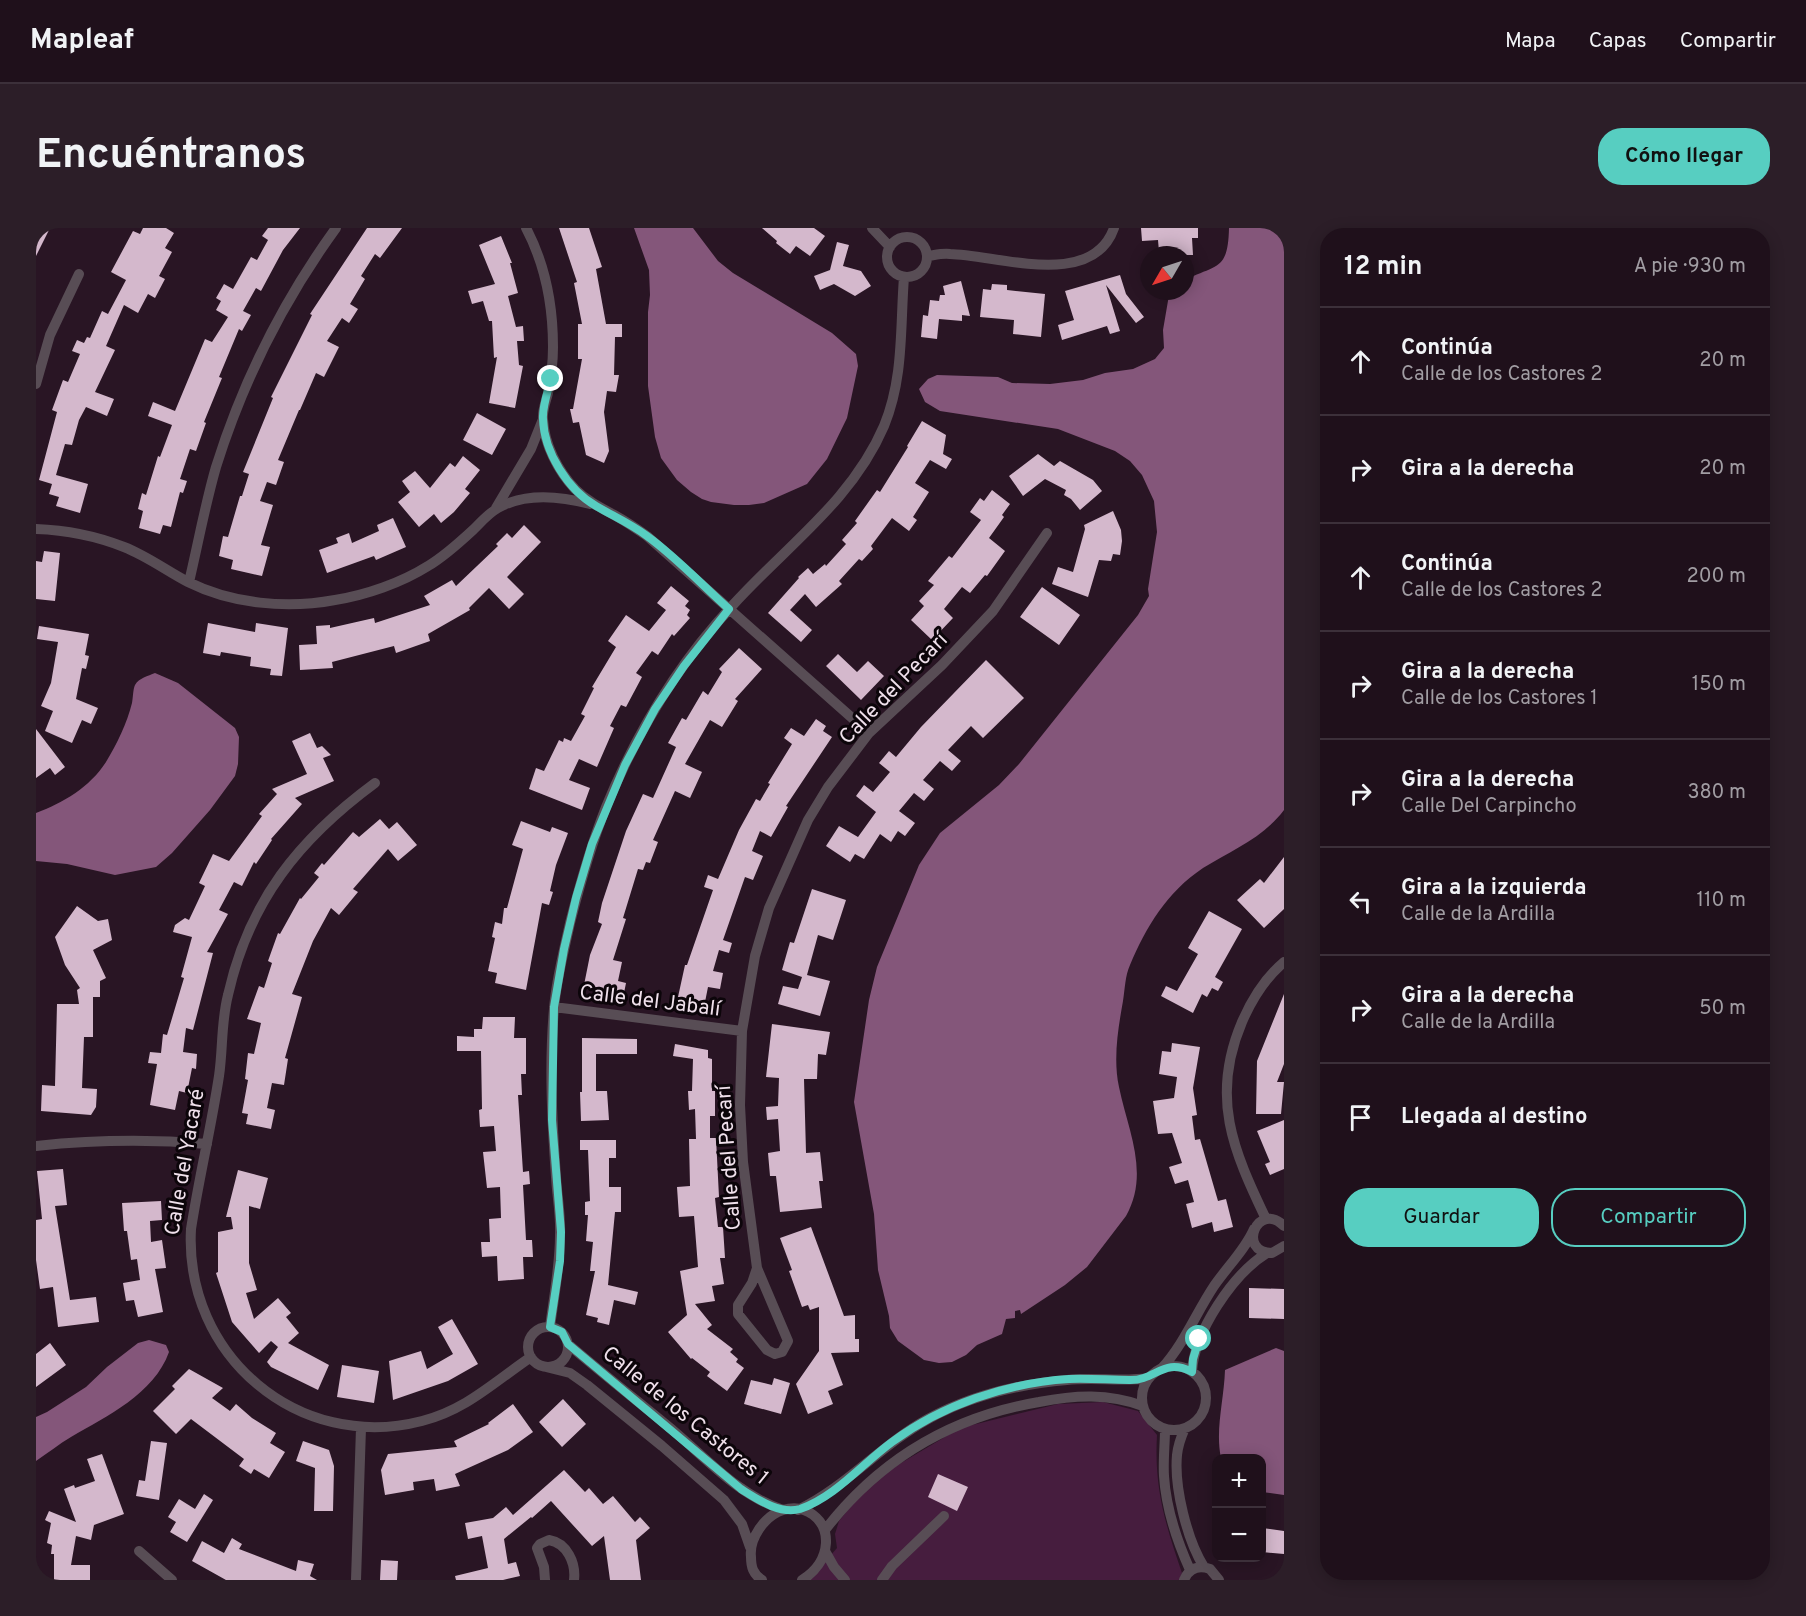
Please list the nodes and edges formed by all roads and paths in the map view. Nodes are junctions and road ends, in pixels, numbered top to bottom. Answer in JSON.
{"nodes":[{"id":1,"x":336,"y":228,"type":"edge"},
{"id":2,"x":526,"y":228,"type":"edge"},
{"id":3,"x":872,"y":228,"type":"edge"},
{"id":4,"x":1114,"y":228,"type":"edge"},
{"id":5,"x":890,"y":247,"type":"junction"},
{"id":6,"x":928,"y":256,"type":"junction"},
{"id":7,"x":79,"y":274,"type":"dead end"},
{"id":8,"x":904,"y":277,"type":"junction"},
{"id":9,"x":36,"y":384,"type":"edge"},
{"id":10,"x":543,"y":418,"type":"junction"},
{"id":11,"x":594,"y":505,"type":"junction"},
{"id":12,"x":496,"y":508,"type":"junction"},
{"id":13,"x":36,"y":529,"type":"edge"},
{"id":14,"x":1047,"y":533,"type":"dead end"},
{"id":15,"x":189,"y":582,"type":"junction"},
{"id":16,"x":729,"y":609,"type":"junction"},
{"id":17,"x":869,"y":733,"type":"junction"},
{"id":18,"x":375,"y":783,"type":"dead end"},
{"id":19,"x":1284,"y":962,"type":"edge"},
{"id":20,"x":554,"y":1007,"type":"junction"},
{"id":21,"x":742,"y":1031,"type":"junction"},
{"id":22,"x":207,"y":1144,"type":"junction"},
{"id":23,"x":36,"y":1146,"type":"edge"},
{"id":24,"x":1266,"y":1219,"type":"junction"},
{"id":25,"x":1284,"y":1226,"type":"edge"},
{"id":26,"x":1254,"y":1229,"type":"junction"},
{"id":27,"x":1284,"y":1246,"type":"edge"},
{"id":28,"x":1267,"y":1253,"type":"junction"},
{"id":29,"x":757,"y":1268,"type":"junction"},
{"id":30,"x":550,"y":1327,"type":"junction"},
{"id":31,"x":568,"y":1344,"type":"junction"},
{"id":32,"x":531,"y":1357,"type":"junction"},
{"id":33,"x":546,"y":1367,"type":"junction"},
{"id":34,"x":1162,"y":1368,"type":"junction"},
{"id":35,"x":1192,"y":1372,"type":"junction"},
{"id":36,"x":1149,"y":1378,"type":"junction"},
{"id":37,"x":1143,"y":1406,"type":"junction"},
{"id":38,"x":361,"y":1428,"type":"junction"},
{"id":39,"x":1185,"y":1428,"type":"junction"},
{"id":40,"x":1165,"y":1429,"type":"junction"},
{"id":41,"x":783,"y":1510,"type":"junction"},
{"id":42,"x":798,"y":1510,"type":"junction"},
{"id":43,"x":944,"y":1516,"type":"dead end"},
{"id":44,"x":825,"y":1530,"type":"junction"},
{"id":45,"x":750,"y":1547,"type":"junction"},
{"id":46,"x":139,"y":1551,"type":"dead end"},
{"id":47,"x":825,"y":1551,"type":"junction"},
{"id":48,"x":1204,"y":1567,"type":"junction"},
{"id":49,"x":752,"y":1568,"type":"junction"},
{"id":50,"x":1187,"y":1575,"type":"edge"},
{"id":51,"x":172,"y":1580,"type":"edge"},
{"id":52,"x":356,"y":1580,"type":"edge"},
{"id":53,"x":545,"y":1580,"type":"edge"},
{"id":54,"x":574,"y":1580,"type":"edge"},
{"id":55,"x":749,"y":1580,"type":"edge"},
{"id":56,"x":762,"y":1580,"type":"edge"},
{"id":57,"x":802,"y":1580,"type":"edge"},
{"id":58,"x":845,"y":1580,"type":"edge"},
{"id":59,"x":882,"y":1580,"type":"edge"},
{"id":60,"x":1219,"y":1580,"type":"edge"}],
"edges":[{"from":1,"to":15,"type":"street"},
{"from":2,"to":10,"type":"street"},
{"from":3,"to":5,"type":"street"},
{"from":4,"to":6,"type":"street"},
{"from":5,"to":6,"type":"street"},
{"from":5,"to":8,"type":"street"},
{"from":6,"to":8,"type":"street"},
{"from":7,"to":9,"type":"street"},
{"from":8,"to":16,"type":"street"},
{"from":10,"to":11,"type":"street"},
{"from":10,"to":12,"type":"street"},
{"from":11,"to":12,"type":"street"},
{"from":11,"to":16,"type":"street"},
{"from":12,"to":15,"type":"street"},
{"from":13,"to":15,"type":"street"},
{"from":14,"to":17,"type":"street","name":"Calle del Pecarí"},
{"from":16,"to":17,"type":"street"},
{"from":16,"to":20,"type":"street"},
{"from":17,"to":21,"type":"street","name":"Calle del Pecarí"},
{"from":18,"to":22,"type":"street","name":"Calle del Yacaré"},
{"from":19,"to":24,"type":"street"},
{"from":20,"to":21,"type":"street","name":"Calle del Jabalí"},
{"from":20,"to":30,"type":"street"},
{"from":21,"to":29,"type":"street","name":"Calle del Pecarí"},
{"from":22,"to":23,"type":"street"},
{"from":22,"to":38,"type":"street","name":"Calle del Yacaré"},
{"from":24,"to":25,"type":"street"},
{"from":24,"to":26,"type":"street"},
{"from":26,"to":28,"type":"street"},
{"from":26,"to":34,"type":"street"},
{"from":27,"to":28,"type":"street"},
{"from":28,"to":35,"type":"street"},
{"from":29,"to":29,"type":"street","name":"Calle del Pecarí"},
{"from":30,"to":31,"type":"street"},
{"from":30,"to":32,"type":"street"},
{"from":31,"to":33,"type":"street"},
{"from":31,"to":41,"type":"street","name":"Calle de los Castores 1"},
{"from":32,"to":33,"type":"street"},
{"from":32,"to":38,"type":"street","name":"Calle del Yacaré"},
{"from":33,"to":45,"type":"street","name":"Calle de los Castores 1"},
{"from":34,"to":35,"type":"street"},
{"from":34,"to":36,"type":"street"},
{"from":35,"to":39,"type":"street"},
{"from":36,"to":37,"type":"street"},
{"from":36,"to":42,"type":"street"},
{"from":37,"to":40,"type":"street"},
{"from":37,"to":44,"type":"street"},
{"from":38,"to":52,"type":"street"},
{"from":39,"to":40,"type":"street"},
{"from":39,"to":48,"type":"street"},
{"from":40,"to":50,"type":"street"},
{"from":41,"to":42,"type":"street"},
{"from":41,"to":45,"type":"street"},
{"from":42,"to":44,"type":"street"},
{"from":43,"to":59,"type":"street"},
{"from":44,"to":47,"type":"street"},
{"from":45,"to":49,"type":"street","name":"Calle de los Castores 1"},
{"from":46,"to":51,"type":"street"},
{"from":47,"to":57,"type":"street"},
{"from":47,"to":58,"type":"street"},
{"from":48,"to":50,"type":"street"},
{"from":48,"to":60,"type":"street"},
{"from":49,"to":55,"type":"street"},
{"from":49,"to":56,"type":"street"},
{"from":53,"to":54,"type":"street"}]}
